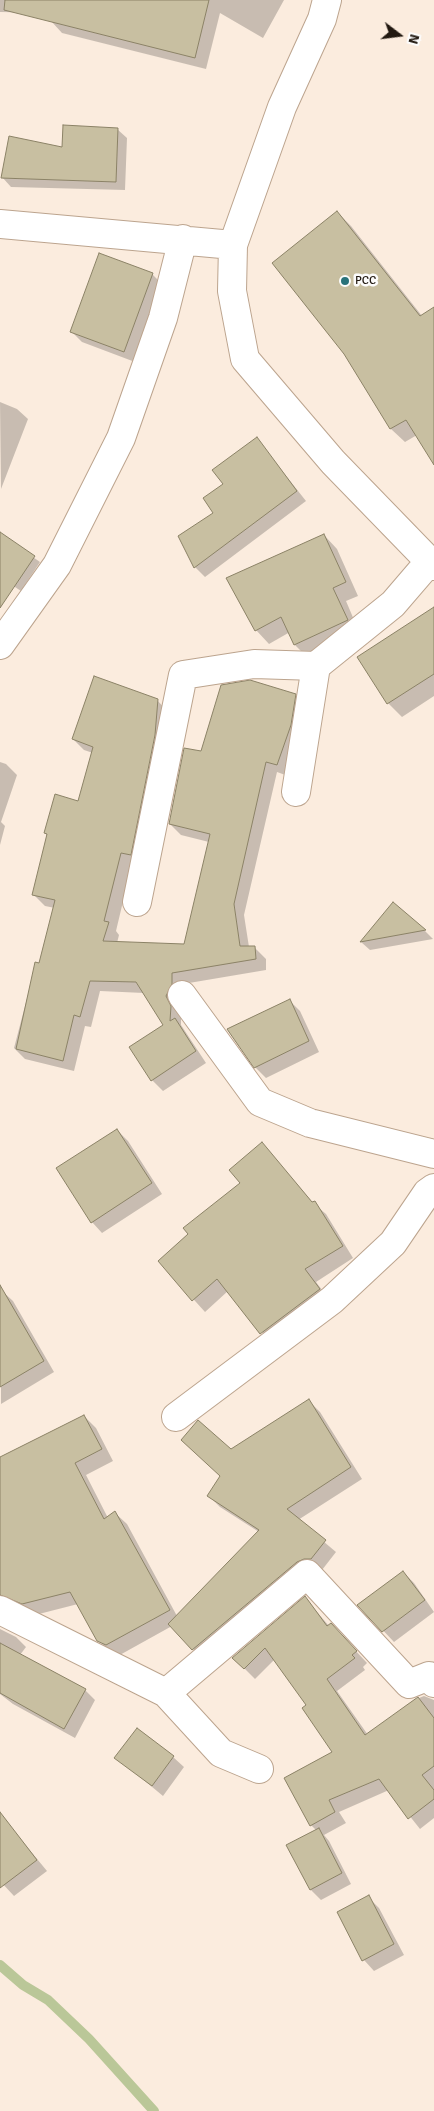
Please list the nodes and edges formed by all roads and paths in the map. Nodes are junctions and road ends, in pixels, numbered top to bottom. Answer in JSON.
{"nodes":[{"id":1,"x":327,"y":0,"type":"edge"},
{"id":2,"x":0,"y":224,"type":"edge"},
{"id":3,"x":183,"y":239,"type":"junction"},
{"id":4,"x":233,"y":245,"type":"junction"},
{"id":5,"x":432,"y":564,"type":"edge"},
{"id":6,"x":0,"y":645,"type":"edge"},
{"id":7,"x":316,"y":666,"type":"junction"},
{"id":8,"x":296,"y":792,"type":"dead end"},
{"id":9,"x":137,"y":902,"type":"dead end"},
{"id":10,"x":182,"y":995,"type":"dead end"},
{"id":11,"x":434,"y":1154,"type":"edge"},
{"id":12,"x":434,"y":1188,"type":"edge"},
{"id":13,"x":176,"y":1417,"type":"dead end"},
{"id":14,"x":0,"y":1610,"type":"edge"},
{"id":15,"x":434,"y":1683,"type":"edge"},
{"id":16,"x":166,"y":1693,"type":"junction"},
{"id":17,"x":259,"y":1768,"type":"dead end"}],
"edges":[{"from":1,"to":4,"type":"street"},
{"from":2,"to":3,"type":"street"},
{"from":3,"to":4,"type":"street"},
{"from":3,"to":6,"type":"street"},
{"from":4,"to":5,"type":"street"},
{"from":5,"to":7,"type":"street"},
{"from":7,"to":8,"type":"street"},
{"from":7,"to":9,"type":"street"},
{"from":10,"to":11,"type":"street"},
{"from":12,"to":13,"type":"street"},
{"from":14,"to":16,"type":"street"},
{"from":15,"to":16,"type":"street"},
{"from":16,"to":17,"type":"street"}]}
